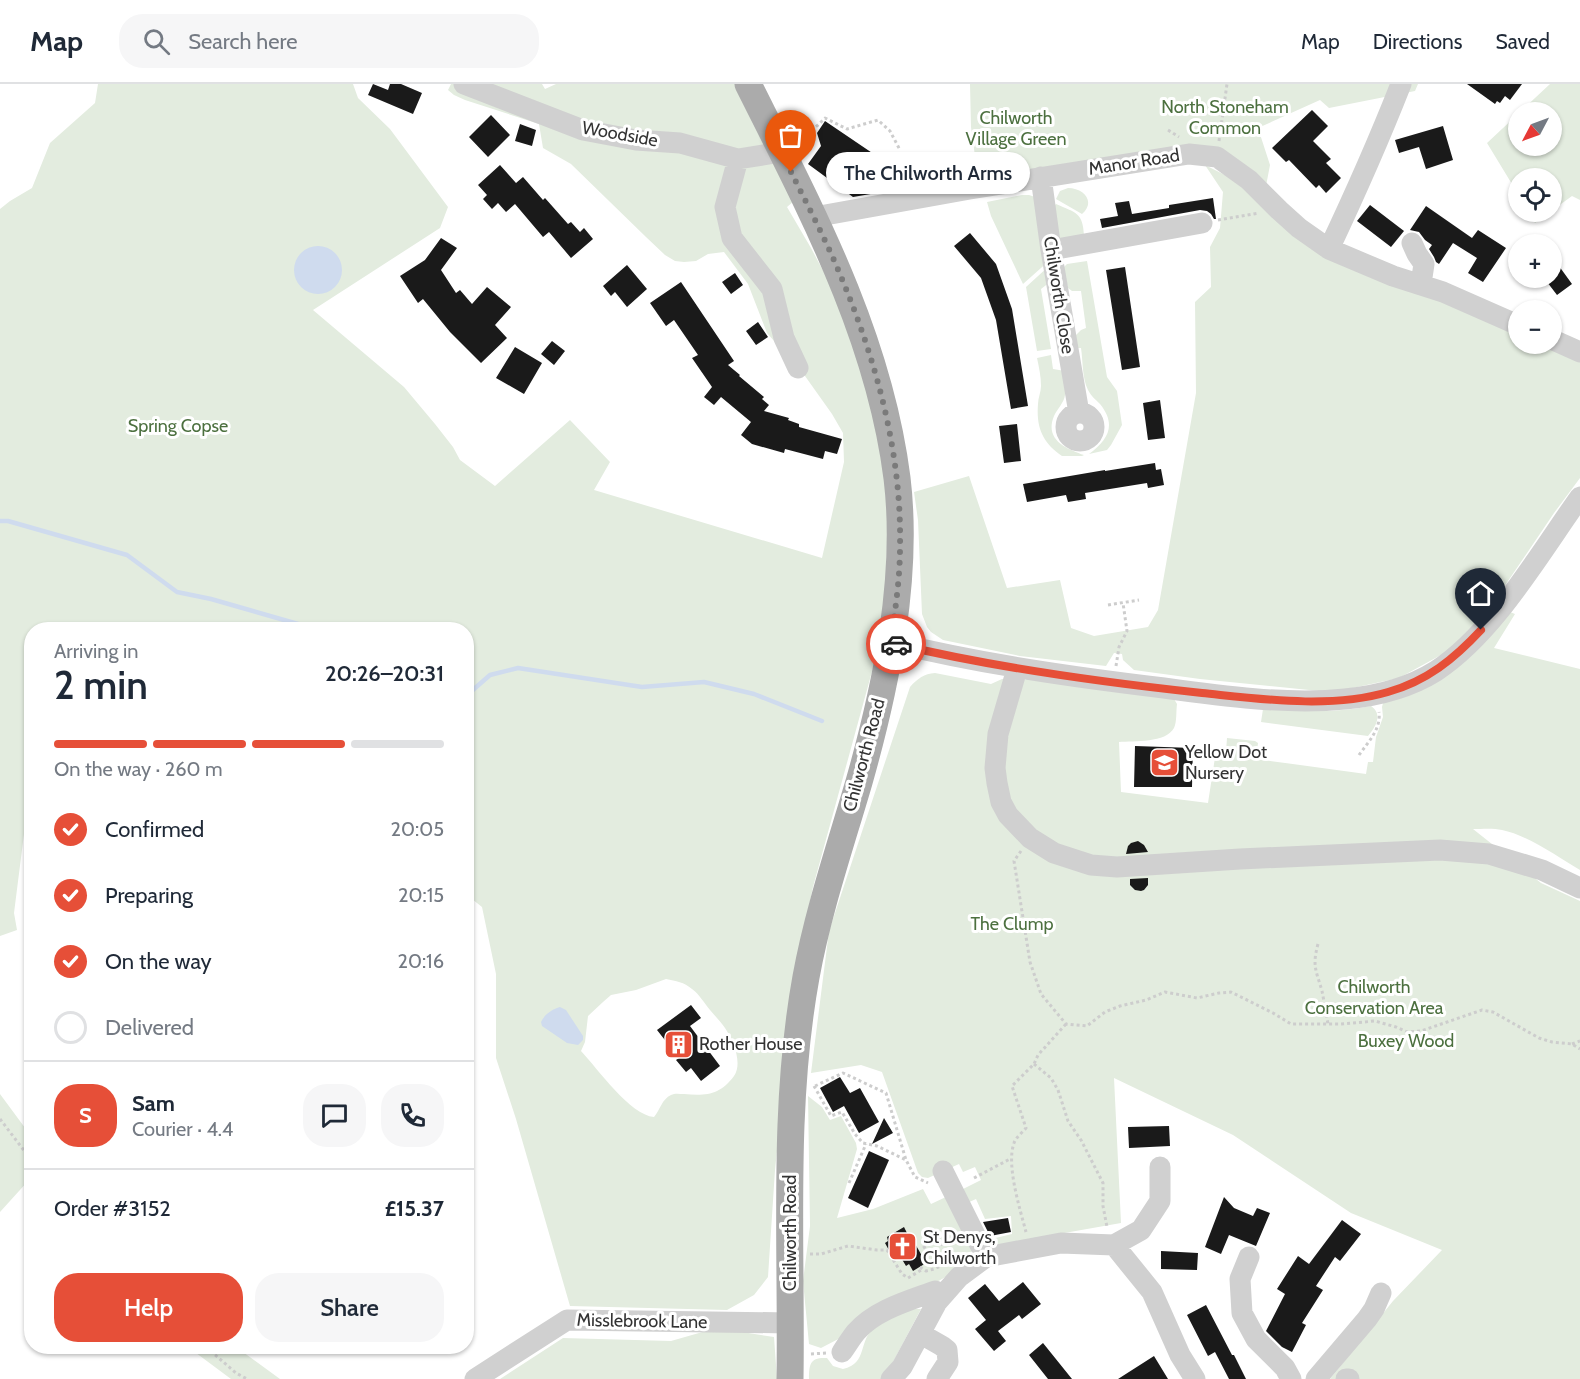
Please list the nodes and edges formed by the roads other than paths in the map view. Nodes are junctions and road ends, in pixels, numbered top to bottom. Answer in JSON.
{"nodes":[{"id":1,"x":464,"y":84,"type":"edge"},
{"id":2,"x":748,"y":84,"type":"edge"},
{"id":3,"x":1401,"y":84,"type":"edge"},
{"id":4,"x":792,"y":145,"type":"junction"},
{"id":5,"x":738,"y":159,"type":"junction"},
{"id":6,"x":1041,"y":177,"type":"junction"},
{"id":7,"x":814,"y":218,"type":"junction"},
{"id":8,"x":1202,"y":223,"type":"road end"},
{"id":9,"x":1412,"y":243,"type":"dead end"},
{"id":10,"x":1329,"y":249,"type":"junction"},
{"id":11,"x":1051,"y":250,"type":"junction"},
{"id":12,"x":1421,"y":284,"type":"junction"},
{"id":13,"x":1508,"y":320,"type":"edge"},
{"id":14,"x":1562,"y":344,"type":"edge"},
{"id":15,"x":1580,"y":352,"type":"edge"},
{"id":16,"x":798,"y":368,"type":"dead end"},
{"id":17,"x":1079,"y":413,"type":"dead end"},
{"id":18,"x":1580,"y":497,"type":"edge"},
{"id":19,"x":891,"y":642,"type":"junction"},
{"id":20,"x":1017,"y":669,"type":"junction"},
{"id":21,"x":1580,"y":888,"type":"edge"},
{"id":22,"x":1160,"y":1167,"type":"dead end"},
{"id":23,"x":944,"y":1171,"type":"dead end"},
{"id":24,"x":1114,"y":1245,"type":"junction"},
{"id":25,"x":986,"y":1257,"type":"junction"},
{"id":26,"x":1249,"y":1257,"type":"dead end"},
{"id":27,"x":1381,"y":1293,"type":"dead end"},
{"id":28,"x":943,"y":1295,"type":"junction"},
{"id":29,"x":921,"y":1334,"type":"junction"},
{"id":30,"x":791,"y":1336,"type":"junction"},
{"id":31,"x":842,"y":1352,"type":"road end"},
{"id":32,"x":475,"y":1379,"type":"edge"},
{"id":33,"x":790,"y":1379,"type":"edge"},
{"id":34,"x":891,"y":1379,"type":"edge"},
{"id":35,"x":937,"y":1379,"type":"edge"},
{"id":36,"x":1195,"y":1379,"type":"edge"},
{"id":37,"x":1291,"y":1379,"type":"edge"},
{"id":38,"x":1318,"y":1379,"type":"edge"}],
"edges":[{"from":1,"to":5,"type":"street","name":"Woodside"},
{"from":2,"to":4,"type":"main road","name":"Chilworth Road"},
{"from":3,"to":10,"type":"street"},
{"from":4,"to":5,"type":"street","name":"Woodside"},
{"from":4,"to":7,"type":"main road","name":"Chilworth Road"},
{"from":5,"to":16,"type":"street"},
{"from":6,"to":7,"type":"street","name":"Manor Road"},
{"from":6,"to":10,"type":"street","name":"Manor Road"},
{"from":6,"to":11,"type":"street","name":"Chilworth Close"},
{"from":7,"to":19,"type":"main road","name":"Chilworth Road"},
{"from":8,"to":11,"type":"street"},
{"from":9,"to":12,"type":"street"},
{"from":10,"to":12,"type":"street"},
{"from":11,"to":17,"type":"street","name":"Chilworth Close"},
{"from":12,"to":13,"type":"street"},
{"from":14,"to":15,"type":"street"},
{"from":18,"to":20,"type":"street"},
{"from":19,"to":20,"type":"street"},
{"from":19,"to":30,"type":"main road","name":"Chilworth Road"},
{"from":20,"to":21,"type":"street"},
{"from":22,"to":24,"type":"street"},
{"from":23,"to":25,"type":"street"},
{"from":24,"to":25,"type":"street"},
{"from":24,"to":36,"type":"street"},
{"from":25,"to":28,"type":"street"},
{"from":26,"to":37,"type":"street"},
{"from":27,"to":38,"type":"street"},
{"from":28,"to":29,"type":"street"},
{"from":28,"to":31,"type":"street"},
{"from":29,"to":34,"type":"street"},
{"from":29,"to":35,"type":"street"},
{"from":30,"to":32,"type":"street","name":"Misslebrook Lane"},
{"from":30,"to":33,"type":"main road","name":"Chilworth Road"}]}
